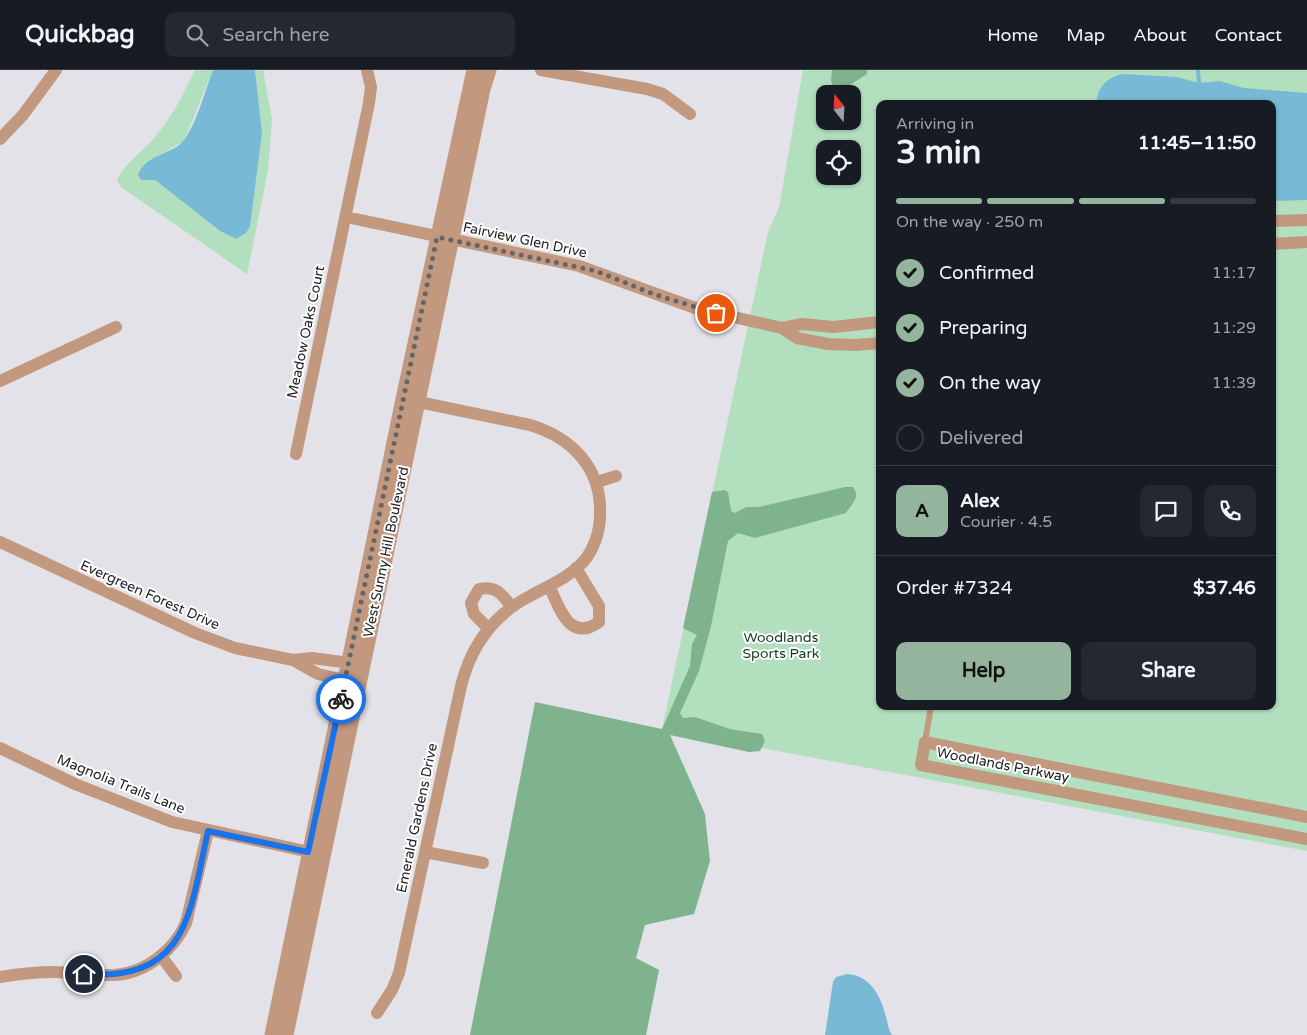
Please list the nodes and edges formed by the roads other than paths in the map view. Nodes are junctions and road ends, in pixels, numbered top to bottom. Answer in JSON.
{"nodes":[{"id":1,"x":56,"y":70,"type":"edge"},
{"id":2,"x":367,"y":70,"type":"edge"},
{"id":3,"x":474,"y":70,"type":"edge"},
{"id":4,"x":489,"y":70,"type":"edge"},
{"id":5,"x":541,"y":70,"type":"edge"},
{"id":6,"x":690,"y":114,"type":"dead end"},
{"id":7,"x":0,"y":139,"type":"edge"},
{"id":8,"x":346,"y":216,"type":"junction"},
{"id":9,"x":1276,"y":220,"type":"edge"},
{"id":10,"x":1307,"y":220,"type":"edge"},
{"id":11,"x":444,"y":238,"type":"junction"},
{"id":12,"x":1307,"y":242,"type":"edge"},
{"id":13,"x":1276,"y":244,"type":"edge"},
{"id":14,"x":876,"y":322,"type":"edge"},
{"id":15,"x":116,"y":327,"type":"dead end"},
{"id":16,"x":782,"y":328,"type":"junction"},
{"id":17,"x":876,"y":343,"type":"edge"},
{"id":18,"x":0,"y":381,"type":"edge"},
{"id":19,"x":403,"y":399,"type":"junction"},
{"id":20,"x":418,"y":403,"type":"junction"},
{"id":21,"x":296,"y":454,"type":"dead end"},
{"id":22,"x":616,"y":476,"type":"dead end"},
{"id":23,"x":597,"y":482,"type":"junction"},
{"id":24,"x":0,"y":542,"type":"edge"},
{"id":25,"x":576,"y":568,"type":"junction"},
{"id":26,"x":550,"y":586,"type":"junction"},
{"id":27,"x":512,"y":607,"type":"junction"},
{"id":28,"x":488,"y":628,"type":"junction"},
{"id":29,"x":293,"y":660,"type":"junction"},
{"id":30,"x":355,"y":664,"type":"junction"},
{"id":31,"x":352,"y":682,"type":"junction"},
{"id":32,"x":930,"y":710,"type":"edge"},
{"id":33,"x":925,"y":742,"type":"junction"},
{"id":34,"x":0,"y":748,"type":"edge"},
{"id":35,"x":1307,"y":817,"type":"edge"},
{"id":36,"x":208,"y":831,"type":"junction"},
{"id":37,"x":1307,"y":839,"type":"edge"},
{"id":38,"x":308,"y":852,"type":"junction"},
{"id":39,"x":425,"y":852,"type":"junction"},
{"id":40,"x":324,"y":854,"type":"junction"},
{"id":41,"x":483,"y":863,"type":"dead end"},
{"id":42,"x":161,"y":956,"type":"junction"},
{"id":43,"x":0,"y":976,"type":"edge"},
{"id":44,"x":176,"y":976,"type":"dead end"},
{"id":45,"x":377,"y":1013,"type":"dead end"},
{"id":46,"x":272,"y":1035,"type":"edge"},
{"id":47,"x":286,"y":1035,"type":"edge"}],
"edges":[{"from":1,"to":7,"type":"street"},
{"from":2,"to":8,"type":"street","name":"Meadow Oaks Court"},
{"from":3,"to":11,"type":"street","name":"West Sunny Hill Boulevard"},
{"from":4,"to":11,"type":"street","name":"West Sunny Hill Boulevard"},
{"from":5,"to":6,"type":"street"},
{"from":8,"to":11,"type":"street","name":"Fairview Glen Drive"},
{"from":8,"to":21,"type":"street","name":"Meadow Oaks Court"},
{"from":9,"to":10,"type":"street"},
{"from":11,"to":16,"type":"street","name":"Fairview Glen Drive"},
{"from":11,"to":19,"type":"street","name":"West Sunny Hill Boulevard"},
{"from":11,"to":20,"type":"street","name":"West Sunny Hill Boulevard"},
{"from":12,"to":13,"type":"street"},
{"from":14,"to":16,"type":"street","name":"Fairview Glen Drive"},
{"from":15,"to":18,"type":"street"},
{"from":16,"to":17,"type":"street","name":"Fairview Glen Drive"},
{"from":19,"to":20,"type":"street","name":"Emerald Gardens Drive"},
{"from":19,"to":30,"type":"street","name":"West Sunny Hill Boulevard"},
{"from":20,"to":23,"type":"street","name":"Emerald Gardens Drive"},
{"from":20,"to":30,"type":"street","name":"West Sunny Hill Boulevard"},
{"from":22,"to":23,"type":"street"},
{"from":23,"to":25,"type":"street","name":"Emerald Gardens Drive"},
{"from":24,"to":29,"type":"street","name":"Evergreen Forest Drive"},
{"from":25,"to":26,"type":"street","name":"Emerald Gardens Drive"},
{"from":25,"to":26,"type":"street"},
{"from":26,"to":27,"type":"street","name":"Emerald Gardens Drive"},
{"from":27,"to":28,"type":"street","name":"Emerald Gardens Drive"},
{"from":27,"to":28,"type":"street"},
{"from":28,"to":39,"type":"street","name":"Emerald Gardens Drive"},
{"from":29,"to":30,"type":"street","name":"Evergreen Forest Drive"},
{"from":29,"to":31,"type":"street","name":"Evergreen Forest Drive"},
{"from":30,"to":31,"type":"street","name":"West Sunny Hill Boulevard"},
{"from":31,"to":38,"type":"street","name":"West Sunny Hill Boulevard"},
{"from":31,"to":40,"type":"street","name":"West Sunny Hill Boulevard"},
{"from":32,"to":33,"type":"lane"},
{"from":33,"to":35,"type":"street","name":"Woodlands Parkway"},
{"from":33,"to":37,"type":"street","name":"Woodlands Parkway"},
{"from":34,"to":36,"type":"street","name":"Magnolia Trails Lane"},
{"from":36,"to":38,"type":"street","name":"Magnolia Trails Lane"},
{"from":36,"to":42,"type":"street"},
{"from":38,"to":40,"type":"street","name":"Magnolia Trails Lane"},
{"from":38,"to":46,"type":"street","name":"West Sunny Hill Boulevard"},
{"from":39,"to":41,"type":"street"},
{"from":39,"to":45,"type":"street","name":"Emerald Gardens Drive"},
{"from":40,"to":47,"type":"street","name":"West Sunny Hill Boulevard"},
{"from":42,"to":43,"type":"street"},
{"from":42,"to":44,"type":"street"}]}
